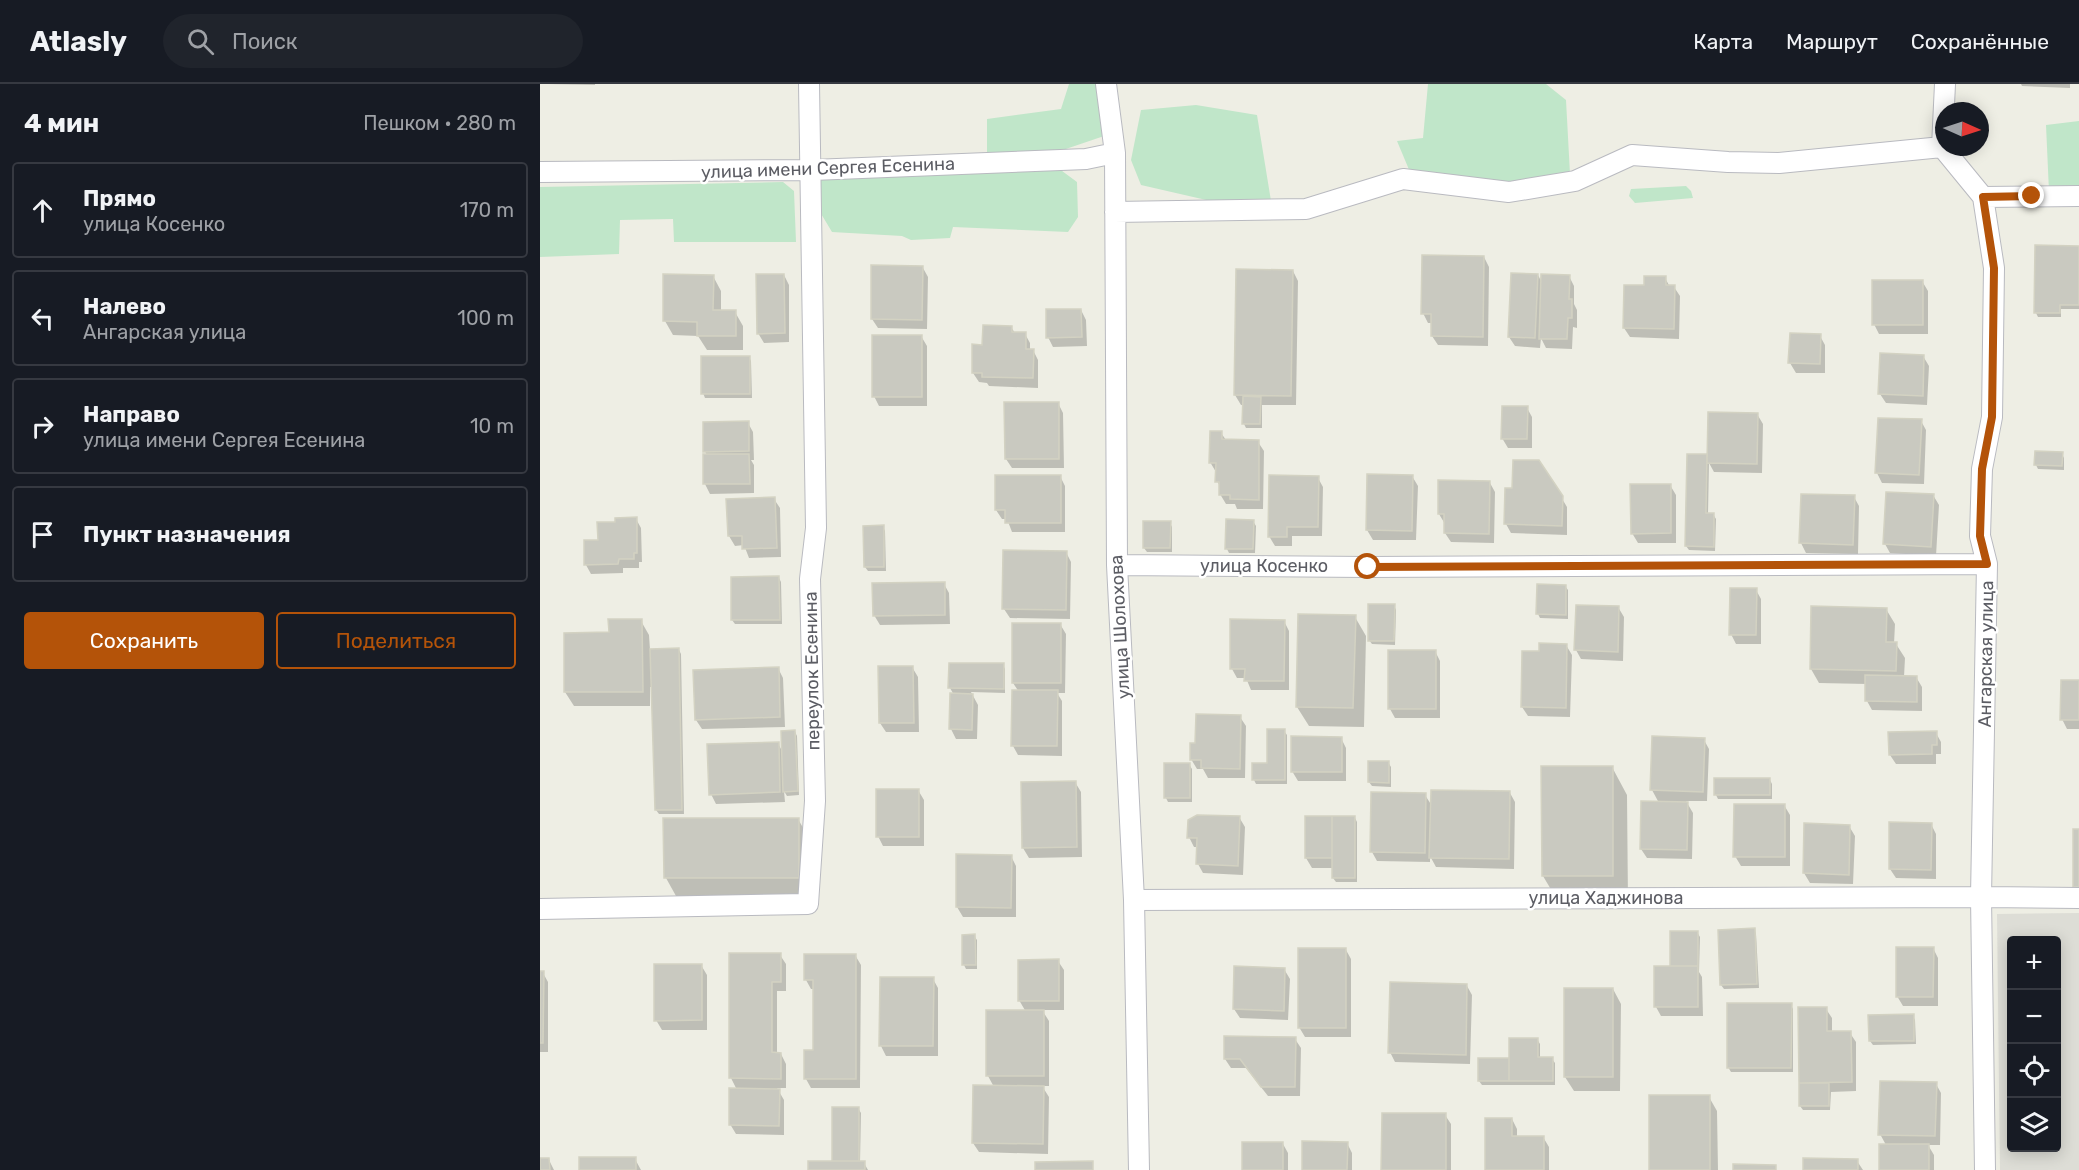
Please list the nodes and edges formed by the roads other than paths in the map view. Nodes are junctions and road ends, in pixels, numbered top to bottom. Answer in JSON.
{"nodes":[{"id":1,"x":809,"y":84,"type":"edge"},
{"id":2,"x":1106,"y":84,"type":"edge"},
{"id":3,"x":1944,"y":84,"type":"edge"},
{"id":4,"x":1943,"y":102,"type":"edge"},
{"id":5,"x":1935,"y":147,"type":"edge"},
{"id":6,"x":1115,"y":153,"type":"junction"},
{"id":7,"x":1949,"y":156,"type":"edge"},
{"id":8,"x":812,"y":170,"type":"junction"},
{"id":9,"x":540,"y":172,"type":"edge"},
{"id":10,"x":2079,"y":196,"type":"edge"},
{"id":11,"x":1983,"y":197,"type":"junction"},
{"id":12,"x":1115,"y":212,"type":"junction"},
{"id":13,"x":1987,"y":564,"type":"junction"},
{"id":14,"x":1117,"y":565,"type":"junction"},
{"id":15,"x":1981,"y":897,"type":"junction"},
{"id":16,"x":2079,"y":898,"type":"edge"},
{"id":17,"x":1134,"y":900,"type":"junction"},
{"id":18,"x":540,"y":909,"type":"edge"},
{"id":19,"x":1139,"y":1170,"type":"edge"},
{"id":20,"x":1985,"y":1170,"type":"edge"}],
"edges":[{"from":1,"to":8,"type":"street"},
{"from":2,"to":6,"type":"street","name":"улица Шолохова"},
{"from":3,"to":4,"type":"street"},
{"from":5,"to":12,"type":"street"},
{"from":6,"to":8,"type":"street","name":"улица имени Сергея Есенина"},
{"from":6,"to":12,"type":"street","name":"улица Шолохова"},
{"from":7,"to":11,"type":"street"},
{"from":8,"to":9,"type":"street","name":"улица имени Сергея Есенина"},
{"from":8,"to":18,"type":"street","name":"переулок Есенина"},
{"from":10,"to":11,"type":"street"},
{"from":11,"to":13,"type":"street","name":"Ангарская улица"},
{"from":12,"to":14,"type":"street","name":"улица Шолохова"},
{"from":13,"to":14,"type":"street","name":"улица Косенко"},
{"from":13,"to":15,"type":"street","name":"Ангарская улица"},
{"from":14,"to":17,"type":"street","name":"улица Шолохова"},
{"from":15,"to":16,"type":"street","name":"улица Хаджинова"},
{"from":15,"to":17,"type":"street","name":"улица Хаджинова"},
{"from":15,"to":20,"type":"street","name":"Ангарская улица"},
{"from":17,"to":19,"type":"street","name":"улица Шолохова"}]}
